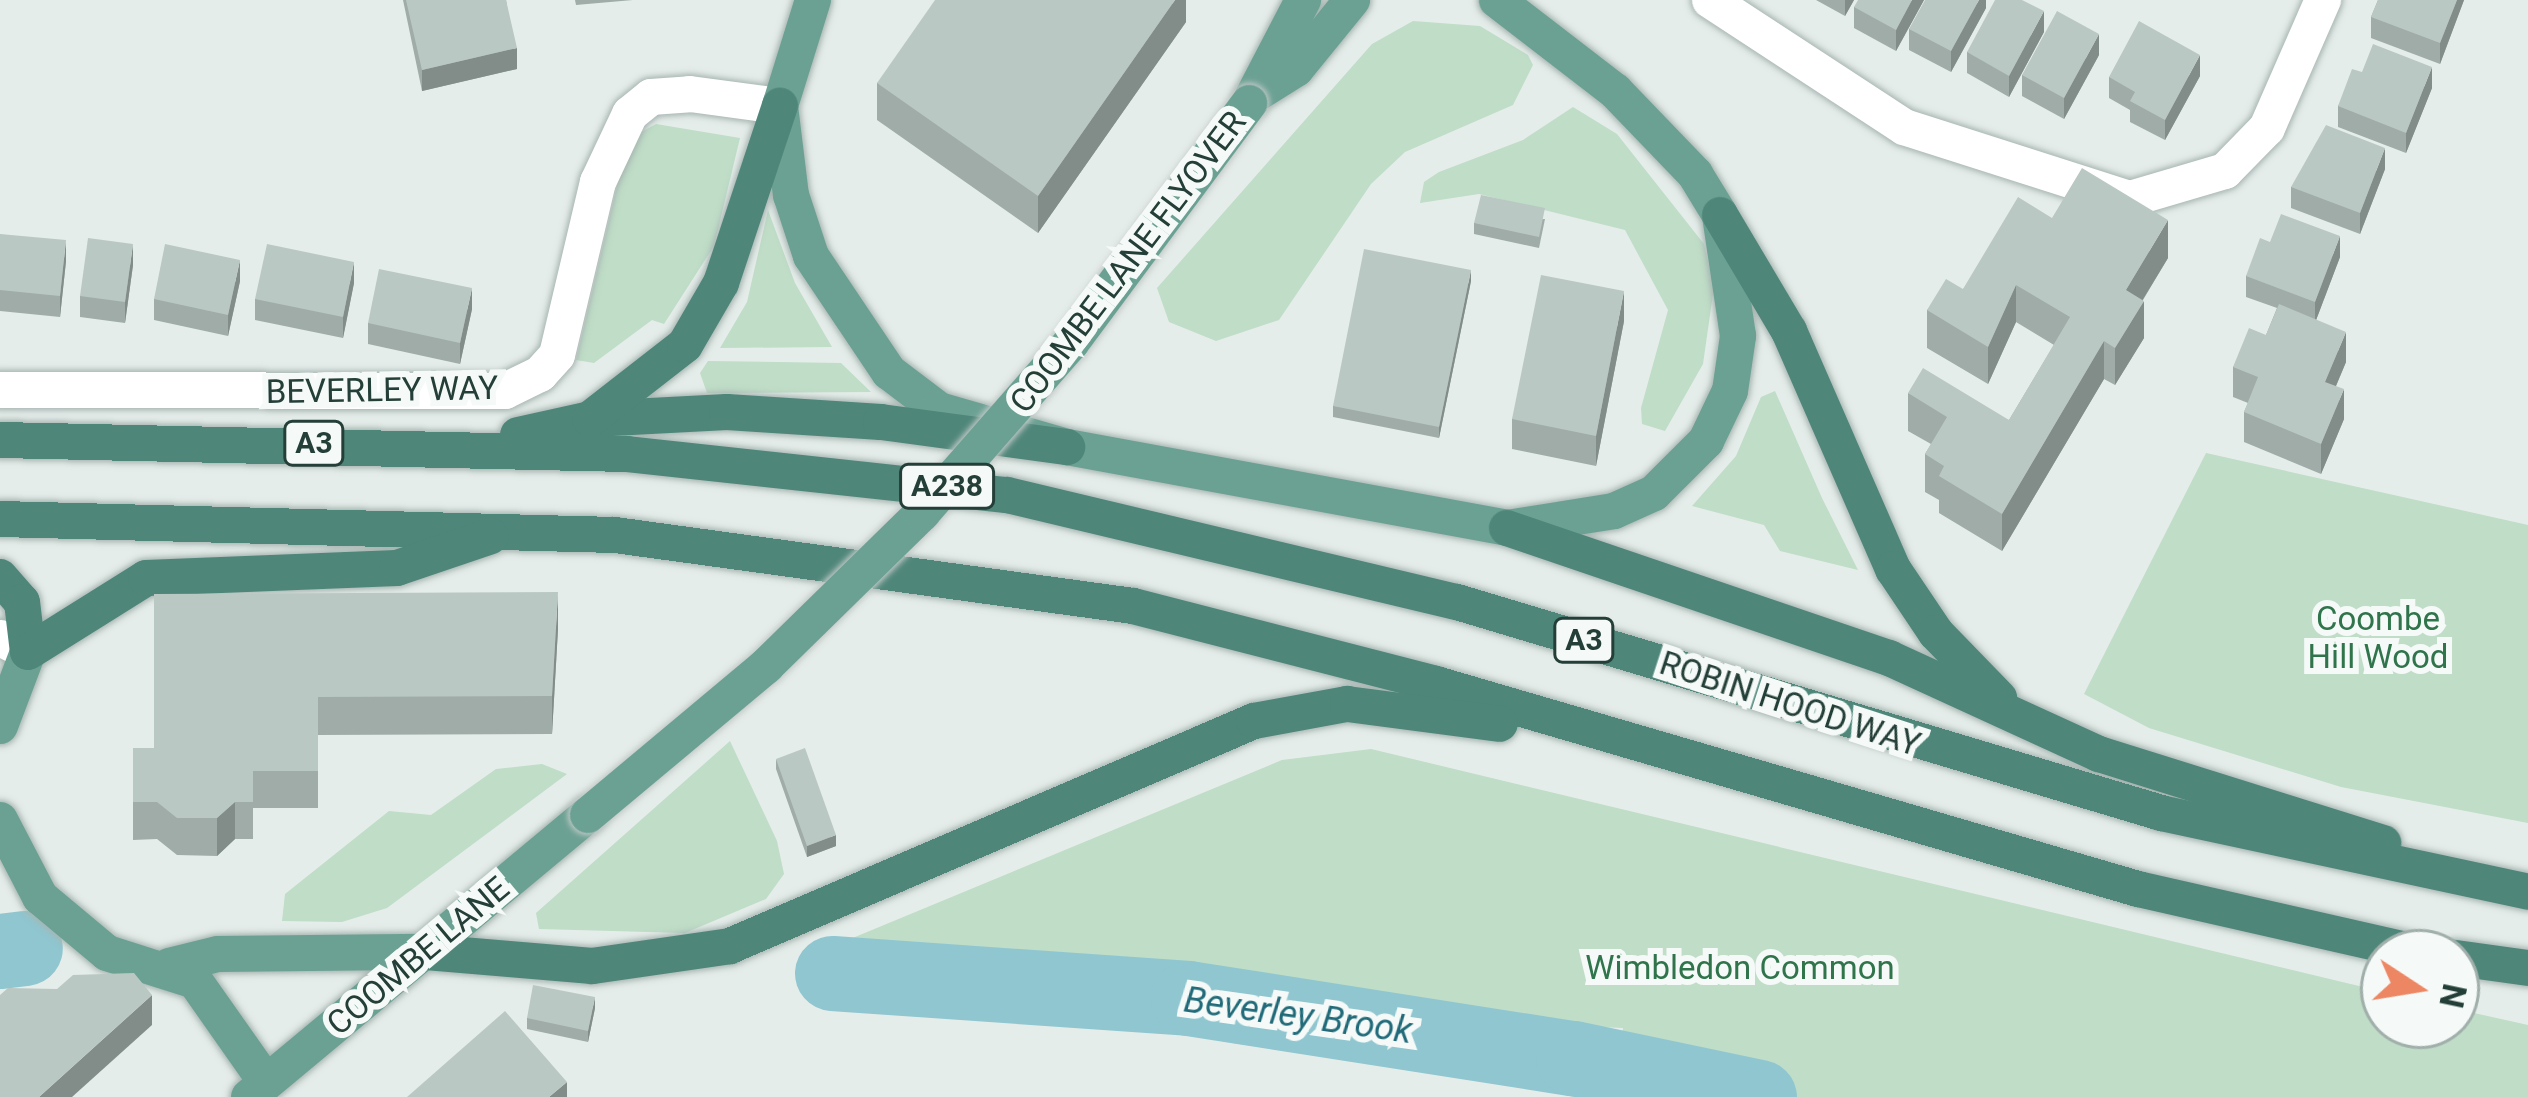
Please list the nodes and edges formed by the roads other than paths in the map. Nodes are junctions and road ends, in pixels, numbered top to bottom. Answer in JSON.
{"nodes":[{"id":1,"x":813,"y":0,"type":"edge"},
{"id":2,"x":1469,"y":0,"type":"edge"},
{"id":3,"x":1710,"y":0,"type":"edge"},
{"id":4,"x":2323,"y":0,"type":"edge"},
{"id":5,"x":1354,"y":1,"type":"edge"},
{"id":6,"x":1293,"y":8,"type":"edge"},
{"id":7,"x":1504,"y":8,"type":"edge"},
{"id":8,"x":1252,"y":98,"type":"junction"},
{"id":9,"x":780,"y":106,"type":"junction"},
{"id":10,"x":1720,"y":215,"type":"junction"},
{"id":11,"x":0,"y":390,"type":"edge"},
{"id":12,"x":590,"y":419,"type":"junction"},
{"id":13,"x":0,"y":440,"type":"edge"},
{"id":14,"x":457,"y":446,"type":"junction"},
{"id":15,"x":1067,"y":447,"type":"junction"},
{"id":16,"x":627,"y":454,"type":"joint"},
{"id":17,"x":0,"y":519,"type":"edge"},
{"id":18,"x":1507,"y":528,"type":"junction"},
{"id":19,"x":512,"y":529,"type":"junction"},
{"id":20,"x":0,"y":577,"type":"edge"},
{"id":21,"x":14,"y":645,"type":"edge"},
{"id":22,"x":2010,"y":709,"type":"junction"},
{"id":23,"x":0,"y":726,"type":"edge"},
{"id":24,"x":1657,"y":752,"type":"junction"},
{"id":25,"x":588,"y":815,"type":"joint"},
{"id":26,"x":0,"y":820,"type":"edge"},
{"id":27,"x":2528,"y":890,"type":"edge"},
{"id":28,"x":2360,"y":940,"type":"edge"},
{"id":29,"x":426,"y":952,"type":"junction"},
{"id":30,"x":2480,"y":961,"type":"edge"},
{"id":31,"x":169,"y":966,"type":"junction"},
{"id":32,"x":2528,"y":968,"type":"edge"},
{"id":33,"x":265,"y":1092,"type":"edge"}],
"edges":[{"from":1,"to":9,"type":"main road"},
{"from":2,"to":7,"type":"main road"},
{"from":3,"to":4,"type":"street"},
{"from":5,"to":8,"type":"main road","number":"A238"},
{"from":6,"to":8,"type":"main road","number":"A238"},
{"from":7,"to":10,"type":"main road"},
{"from":8,"to":25,"type":"main road","name":"COOMBE LANE FLYOVER","number":"A238","bridge":true},
{"from":9,"to":11,"type":"street","name":"BEVERLEY WAY"},
{"from":9,"to":12,"type":"highway"},
{"from":9,"to":15,"type":"main road"},
{"from":10,"to":18,"type":"main road"},
{"from":10,"to":22,"type":"highway"},
{"from":12,"to":14,"type":"highway"},
{"from":12,"to":15,"type":"highway"},
{"from":13,"to":14,"type":"highway","name":"BEVERLEY WAY","number":"A3"},
{"from":14,"to":16,"type":"highway","name":"BEVERLEY WAY","number":"A3"},
{"from":15,"to":18,"type":"main road"},
{"from":16,"to":27,"type":"highway","name":"ROBIN HOOD WAY","number":"A3"},
{"from":17,"to":19,"type":"highway"},
{"from":18,"to":22,"type":"highway"},
{"from":19,"to":21,"type":"highway"},
{"from":19,"to":24,"type":"highway"},
{"from":20,"to":21,"type":"highway"},
{"from":21,"to":23,"type":"main road"},
{"from":22,"to":27,"type":"highway"},
{"from":24,"to":28,"type":"highway"},
{"from":24,"to":29,"type":"highway"},
{"from":25,"to":29,"type":"main road","name":"COOMBE LANE","number":"A238"},
{"from":26,"to":31,"type":"main road"},
{"from":29,"to":31,"type":"main road"},
{"from":29,"to":33,"type":"main road","name":"COOMBE LANE","number":"A238"},
{"from":30,"to":32,"type":"highway"},
{"from":31,"to":33,"type":"main road"}]}
